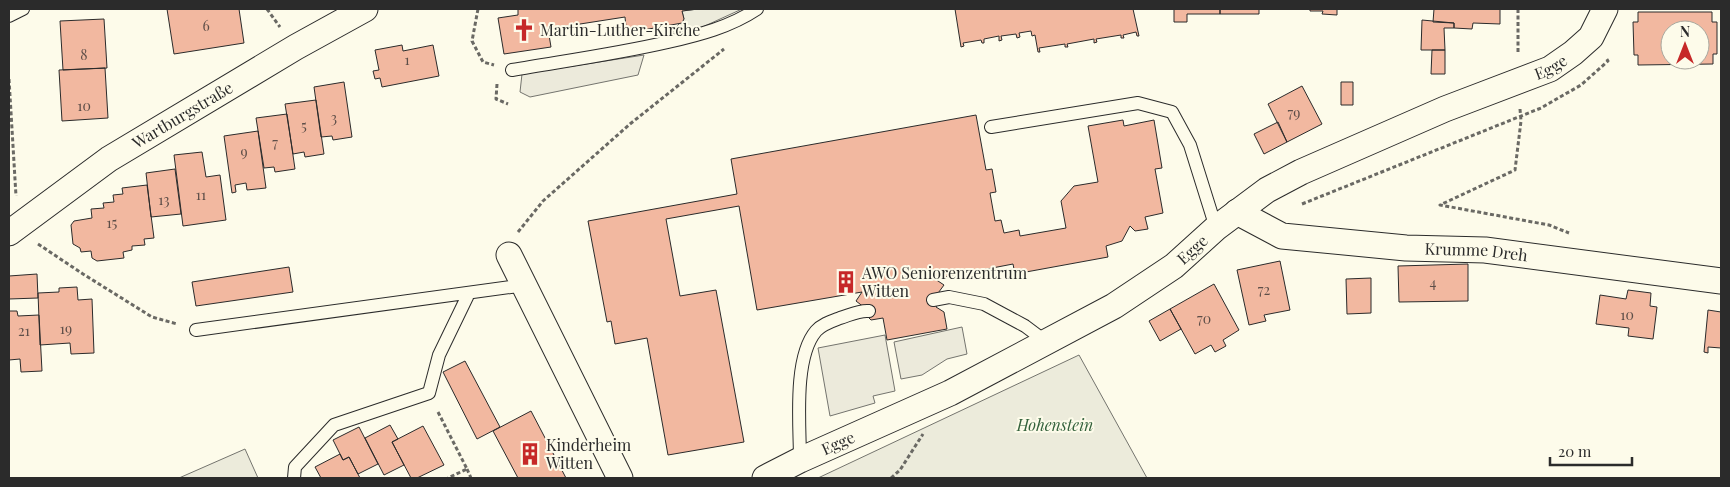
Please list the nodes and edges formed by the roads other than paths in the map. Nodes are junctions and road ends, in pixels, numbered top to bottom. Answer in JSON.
{"nodes":[{"id":1,"x":23,"y":9,"type":"edge"},
{"id":2,"x":365,"y":9,"type":"edge"},
{"id":3,"x":757,"y":9,"type":"edge"},
{"id":4,"x":1605,"y":9,"type":"edge"},
{"id":5,"x":9,"y":16,"type":"edge"},
{"id":6,"x":512,"y":70,"type":"road end"},
{"id":7,"x":991,"y":127,"type":"dead end"},
{"id":8,"x":1236,"y":212,"type":"junction"},
{"id":9,"x":1216,"y":228,"type":"junction"},
{"id":10,"x":9,"y":233,"type":"edge"},
{"id":11,"x":509,"y":255,"type":"road end"},
{"id":12,"x":1721,"y":281,"type":"edge"},
{"id":13,"x":525,"y":285,"type":"junction"},
{"id":14,"x":469,"y":293,"type":"junction"},
{"id":15,"x":933,"y":300,"type":"dead end"},
{"id":16,"x":869,"y":311,"type":"dead end"},
{"id":17,"x":196,"y":330,"type":"road end"},
{"id":18,"x":1045,"y":342,"type":"junction"},
{"id":19,"x":800,"y":460,"type":"junction"},
{"id":20,"x":294,"y":478,"type":"edge"},
{"id":21,"x":620,"y":478,"type":"edge"},
{"id":22,"x":765,"y":478,"type":"edge"}],
"edges":[{"from":1,"to":5,"type":"lane"},
{"from":2,"to":10,"type":"street","name":"Wartburgstraße"},
{"from":3,"to":6,"type":"lane"},
{"from":4,"to":8,"type":"street","name":"Egge"},
{"from":7,"to":9,"type":"lane"},
{"from":8,"to":9,"type":"street","name":"Egge"},
{"from":8,"to":12,"type":"street","name":"Krumme Dreh"},
{"from":9,"to":18,"type":"street","name":"Egge"},
{"from":11,"to":13,"type":"street"},
{"from":13,"to":14,"type":"lane"},
{"from":13,"to":21,"type":"street"},
{"from":14,"to":17,"type":"lane"},
{"from":14,"to":20,"type":"lane"},
{"from":15,"to":18,"type":"lane"},
{"from":16,"to":19,"type":"lane"},
{"from":18,"to":19,"type":"street","name":"Egge"},
{"from":19,"to":22,"type":"street","name":"Egge"}]}
